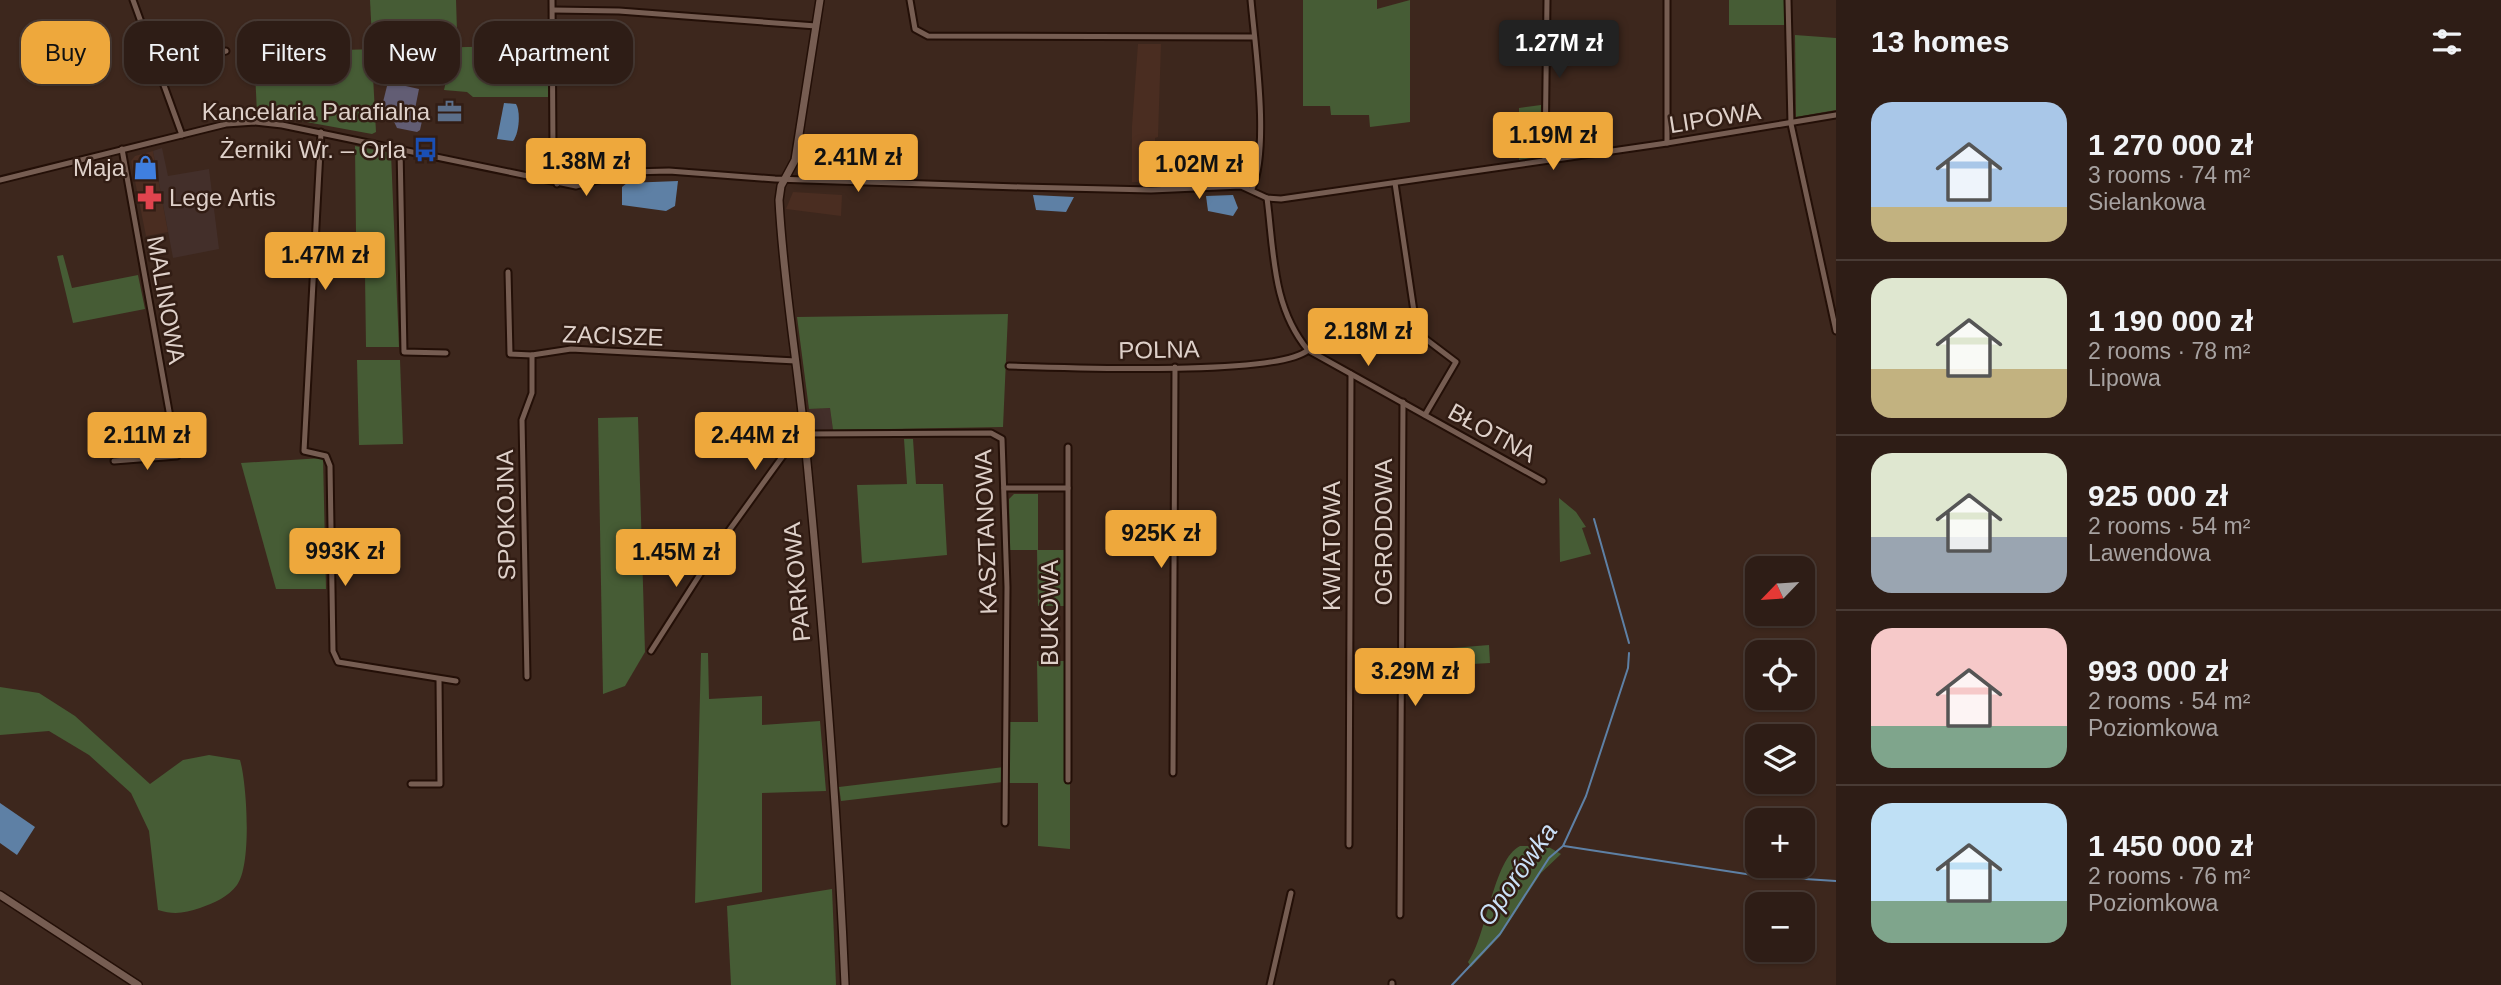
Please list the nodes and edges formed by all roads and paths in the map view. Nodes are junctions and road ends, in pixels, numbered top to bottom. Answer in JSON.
{"nodes":[{"id":1,"x":134,"y":0,"type":"edge"},
{"id":2,"x":552,"y":0,"type":"edge"},
{"id":3,"x":820,"y":0,"type":"edge"},
{"id":4,"x":910,"y":0,"type":"edge"},
{"id":5,"x":1251,"y":0,"type":"edge"},
{"id":6,"x":1547,"y":0,"type":"edge"},
{"id":7,"x":1667,"y":0,"type":"edge"},
{"id":8,"x":1788,"y":0,"type":"edge"},
{"id":9,"x":552,"y":10,"type":"junction"},
{"id":10,"x":142,"y":21,"type":"edge"},
{"id":11,"x":816,"y":26,"type":"junction"},
{"id":12,"x":1254,"y":37,"type":"junction"},
{"id":13,"x":226,"y":51,"type":"dead end"},
{"id":14,"x":223,"y":52,"type":"edge"},
{"id":15,"x":165,"y":84,"type":"edge"},
{"id":16,"x":1836,"y":115,"type":"edge"},
{"id":17,"x":1791,"y":124,"type":"junction"},
{"id":18,"x":321,"y":132,"type":"junction"},
{"id":19,"x":182,"y":135,"type":"junction"},
{"id":20,"x":1667,"y":143,"type":"junction"},
{"id":21,"x":400,"y":148,"type":"junction"},
{"id":22,"x":122,"y":149,"type":"junction"},
{"id":23,"x":1545,"y":160,"type":"junction"},
{"id":24,"x":786,"y":179,"type":"junction"},
{"id":25,"x":0,"y":180,"type":"edge"},
{"id":26,"x":1395,"y":183,"type":"junction"},
{"id":27,"x":557,"y":184,"type":"junction"},
{"id":28,"x":1252,"y":189,"type":"junction"},
{"id":29,"x":1267,"y":198,"type":"junction"},
{"id":30,"x":508,"y":272,"type":"dead end"},
{"id":31,"x":1836,"y":331,"type":"edge"},
{"id":32,"x":1308,"y":350,"type":"junction"},
{"id":33,"x":446,"y":353,"type":"dead end"},
{"id":34,"x":532,"y":355,"type":"junction"},
{"id":35,"x":796,"y":361,"type":"junction"},
{"id":36,"x":1009,"y":366,"type":"dead end"},
{"id":37,"x":1175,"y":367,"type":"junction"},
{"id":38,"x":1351,"y":374,"type":"junction"},
{"id":39,"x":1404,"y":402,"type":"junction"},
{"id":40,"x":1425,"y":415,"type":"junction"},
{"id":41,"x":803,"y":423,"type":"junction"},
{"id":42,"x":804,"y":434,"type":"junction"},
{"id":43,"x":1068,"y":447,"type":"dead end"},
{"id":44,"x":114,"y":461,"type":"dead end"},
{"id":45,"x":1543,"y":481,"type":"dead end"},
{"id":46,"x":1004,"y":488,"type":"junction"},
{"id":47,"x":1068,"y":488,"type":"junction"},
{"id":48,"x":651,"y":651,"type":"dead end"},
{"id":49,"x":527,"y":677,"type":"dead end"},
{"id":50,"x":439,"y":679,"type":"junction"},
{"id":51,"x":456,"y":681,"type":"dead end"},
{"id":52,"x":1172,"y":773,"type":"dead end"},
{"id":53,"x":1068,"y":780,"type":"dead end"},
{"id":54,"x":411,"y":784,"type":"dead end"},
{"id":55,"x":1005,"y":823,"type":"dead end"},
{"id":56,"x":1349,"y":845,"type":"dead end"},
{"id":57,"x":1291,"y":893,"type":"dead end"},
{"id":58,"x":0,"y":895,"type":"edge"},
{"id":59,"x":1400,"y":915,"type":"dead end"},
{"id":60,"x":138,"y":985,"type":"edge"},
{"id":61,"x":845,"y":985,"type":"edge"},
{"id":62,"x":1270,"y":985,"type":"edge"}],
"edges":[{"from":1,"to":10,"type":"street"},
{"from":2,"to":9,"type":"street"},
{"from":3,"to":11,"type":"street","name":"PARKOWA"},
{"from":4,"to":12,"type":"street"},
{"from":5,"to":12,"type":"street"},
{"from":6,"to":23,"type":"street"},
{"from":7,"to":20,"type":"street"},
{"from":8,"to":17,"type":"street"},
{"from":9,"to":11,"type":"street"},
{"from":9,"to":27,"type":"street"},
{"from":11,"to":24,"type":"street","name":"PARKOWA"},
{"from":12,"to":28,"type":"street"},
{"from":13,"to":14,"type":"street"},
{"from":15,"to":19,"type":"street"},
{"from":16,"to":17,"type":"street","name":"LIPOWA"},
{"from":17,"to":20,"type":"street","name":"LIPOWA"},
{"from":17,"to":31,"type":"street"},
{"from":18,"to":19,"type":"street"},
{"from":18,"to":21,"type":"street"},
{"from":18,"to":50,"type":"street"},
{"from":19,"to":22,"type":"street"},
{"from":20,"to":23,"type":"street","name":"LIPOWA"},
{"from":21,"to":27,"type":"street"},
{"from":21,"to":33,"type":"street"},
{"from":22,"to":25,"type":"street"},
{"from":22,"to":44,"type":"street","name":"MALINOWA"},
{"from":23,"to":26,"type":"street","name":"LIPOWA"},
{"from":24,"to":27,"type":"street"},
{"from":24,"to":28,"type":"street"},
{"from":24,"to":35,"type":"street","name":"PARKOWA"},
{"from":26,"to":29,"type":"street","name":"LIPOWA"},
{"from":26,"to":40,"type":"street"},
{"from":28,"to":29,"type":"street"},
{"from":29,"to":32,"type":"street","name":"BŁOTNA"},
{"from":30,"to":34,"type":"street","name":"ZACISZE"},
{"from":32,"to":37,"type":"street","name":"POLNA"},
{"from":32,"to":38,"type":"street","name":"BŁOTNA"},
{"from":34,"to":35,"type":"street","name":"ZACISZE"},
{"from":34,"to":49,"type":"street","name":"SPOKOJNA"},
{"from":35,"to":41,"type":"street","name":"PARKOWA"},
{"from":36,"to":37,"type":"street","name":"POLNA"},
{"from":37,"to":52,"type":"street"},
{"from":38,"to":39,"type":"street","name":"BŁOTNA"},
{"from":38,"to":56,"type":"street","name":"KWIATOWA"},
{"from":39,"to":40,"type":"street","name":"BŁOTNA"},
{"from":39,"to":59,"type":"street","name":"OGRODOWA"},
{"from":40,"to":45,"type":"street","name":"BŁOTNA"},
{"from":41,"to":42,"type":"street","name":"PARKOWA"},
{"from":41,"to":48,"type":"street"},
{"from":42,"to":46,"type":"street","name":"KASZTANOWA"},
{"from":42,"to":61,"type":"street","name":"PARKOWA"},
{"from":43,"to":47,"type":"street","name":"BUKOWA"},
{"from":46,"to":47,"type":"street"},
{"from":46,"to":55,"type":"street","name":"KASZTANOWA"},
{"from":47,"to":53,"type":"street","name":"BUKOWA"},
{"from":50,"to":51,"type":"street"},
{"from":50,"to":54,"type":"street"},
{"from":57,"to":62,"type":"street"},
{"from":58,"to":60,"type":"street"}]}
